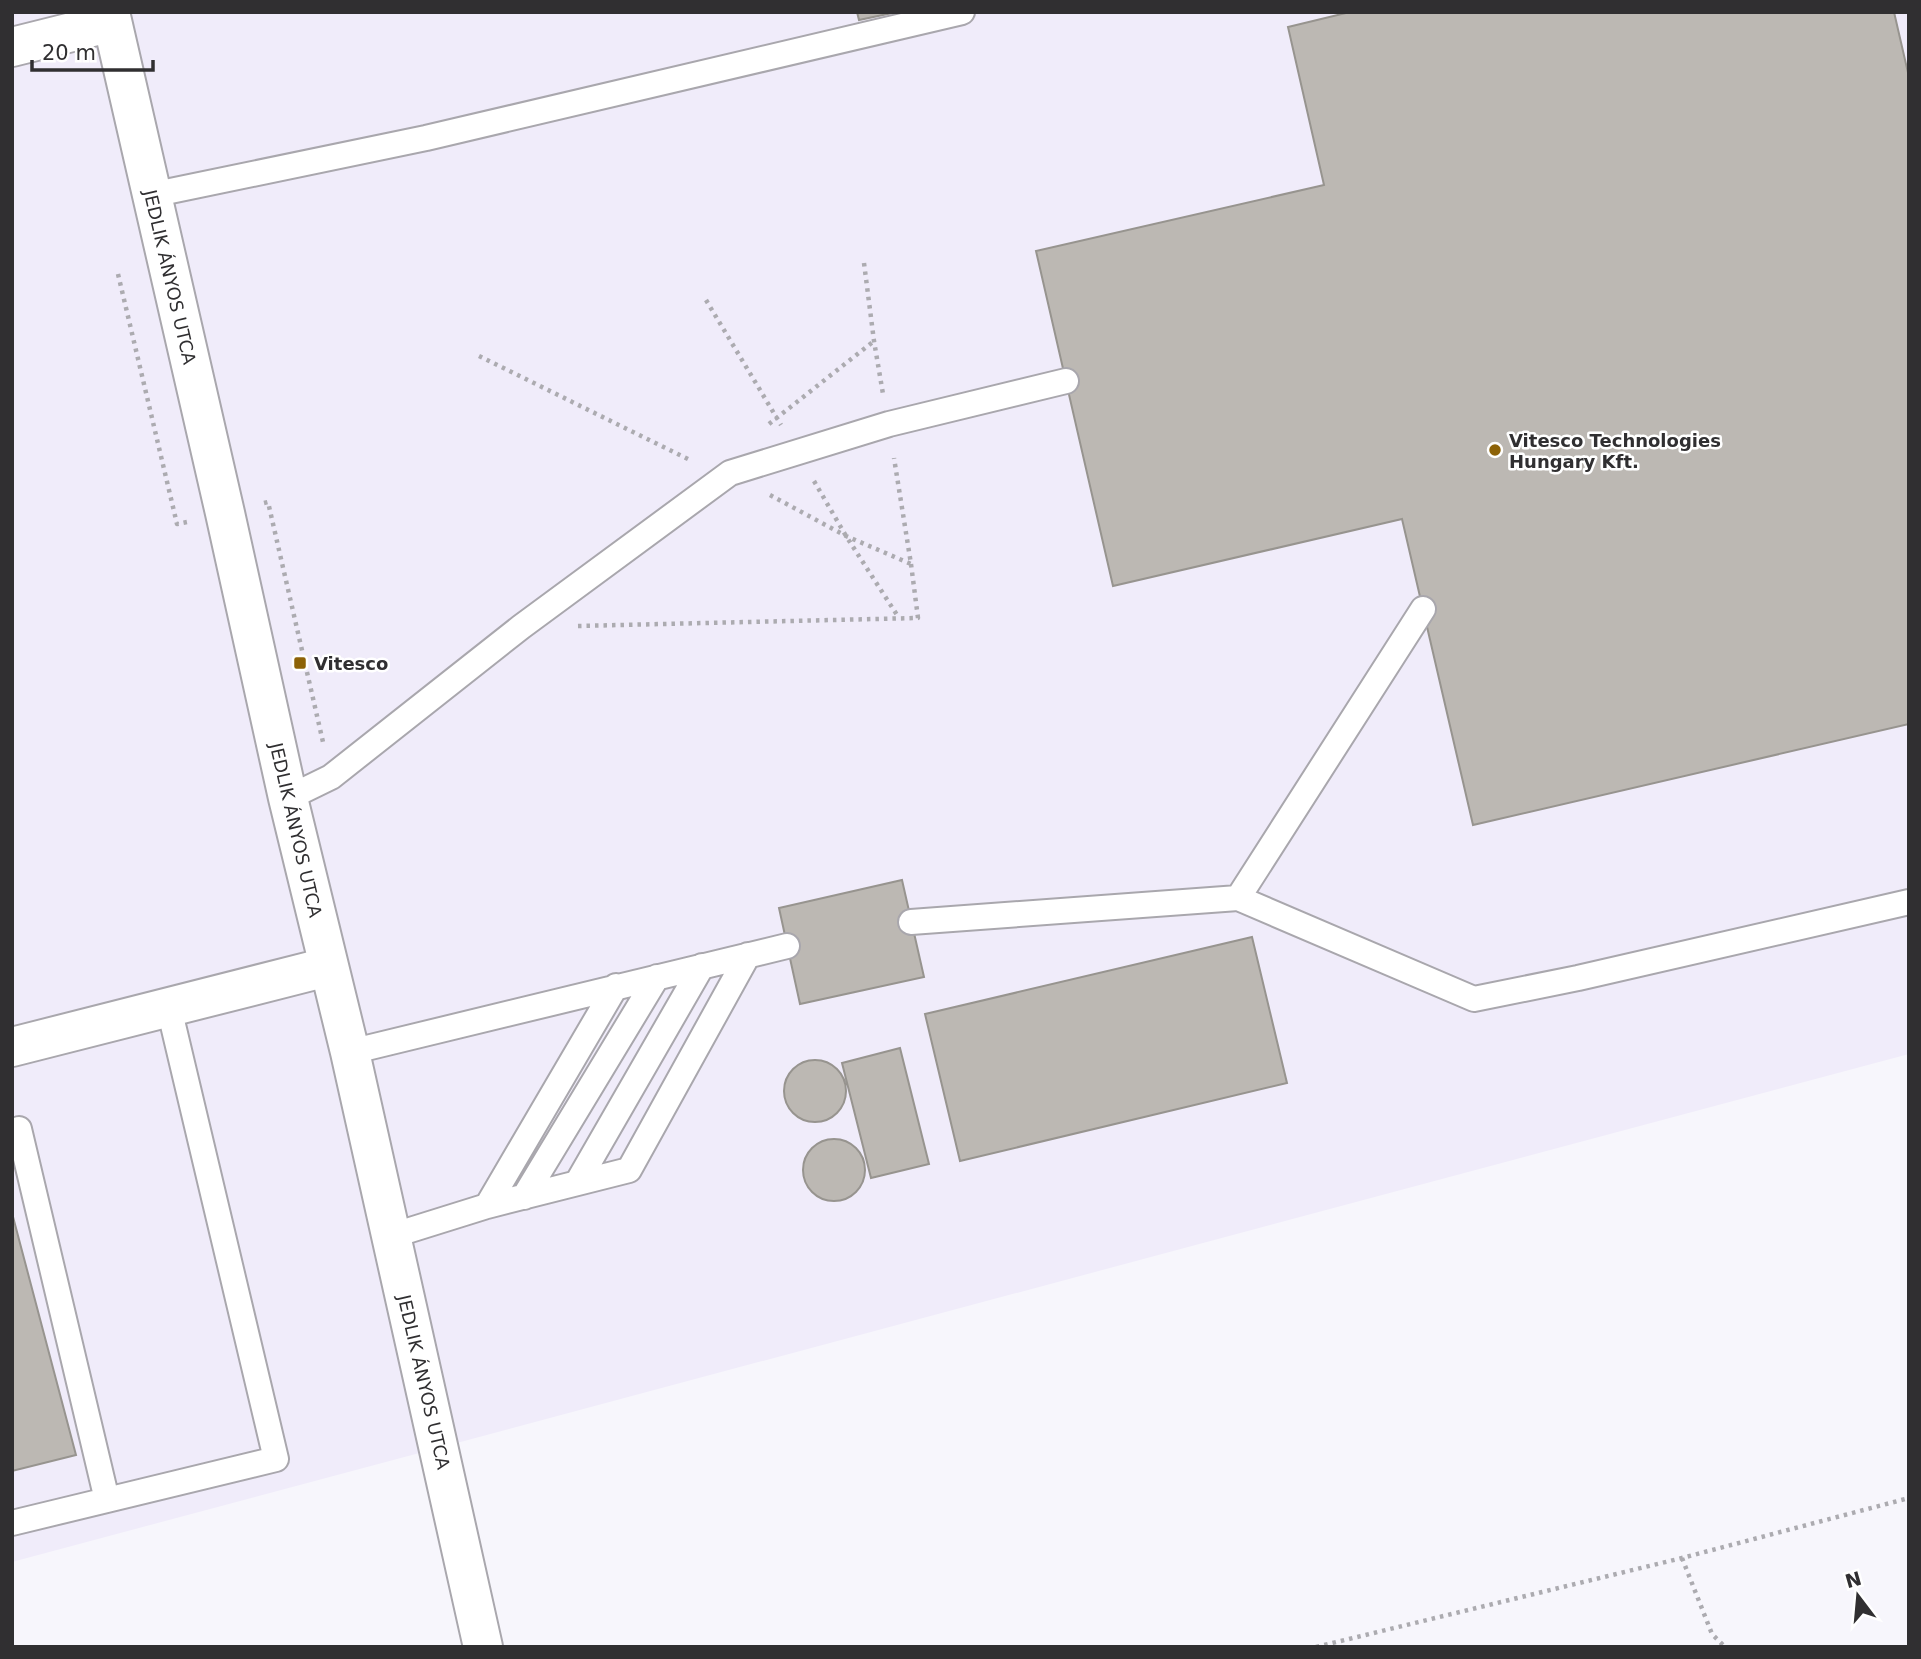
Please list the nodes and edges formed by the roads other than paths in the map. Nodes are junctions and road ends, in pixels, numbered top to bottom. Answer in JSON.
{"nodes":[{"id":1,"x":962,"y":12,"type":"edge"},
{"id":2,"x":111,"y":17,"type":"edge"},
{"id":3,"x":12,"y":47,"type":"edge"},
{"id":4,"x":152,"y":195,"type":"junction"},
{"id":5,"x":1066,"y":382,"type":"dead end"},
{"id":6,"x":1423,"y":609,"type":"dead end"},
{"id":7,"x":288,"y":798,"type":"junction"},
{"id":8,"x":1238,"y":898,"type":"junction"},
{"id":9,"x":1909,"y":902,"type":"edge"},
{"id":10,"x":911,"y":922,"type":"dead end"},
{"id":11,"x":787,"y":946,"type":"dead end"},
{"id":12,"x":748,"y":955,"type":"junction"},
{"id":13,"x":702,"y":966,"type":"junction"},
{"id":14,"x":327,"y":967,"type":"junction"},
{"id":15,"x":657,"y":977,"type":"junction"},
{"id":16,"x":616,"y":986,"type":"junction"},
{"id":17,"x":169,"y":1008,"type":"junction"},
{"id":18,"x":12,"y":1048,"type":"edge"},
{"id":19,"x":350,"y":1052,"type":"junction"},
{"id":20,"x":19,"y":1129,"type":"dead end"},
{"id":21,"x":577,"y":1183,"type":"junction"},
{"id":22,"x":524,"y":1197,"type":"junction"},
{"id":23,"x":487,"y":1206,"type":"junction"},
{"id":24,"x":391,"y":1236,"type":"junction"},
{"id":25,"x":107,"y":1500,"type":"junction"},
{"id":26,"x":12,"y":1523,"type":"edge"},
{"id":27,"x":483,"y":1647,"type":"edge"}],
"edges":[{"from":1,"to":4,"type":"lane"},
{"from":2,"to":3,"type":"street"},
{"from":2,"to":4,"type":"street","name":"JEDLIK ÁNYOS UTCA"},
{"from":4,"to":7,"type":"street","name":"JEDLIK ÁNYOS UTCA"},
{"from":5,"to":7,"type":"lane"},
{"from":6,"to":8,"type":"lane"},
{"from":7,"to":14,"type":"street","name":"JEDLIK ÁNYOS UTCA"},
{"from":8,"to":9,"type":"lane"},
{"from":8,"to":10,"type":"lane"},
{"from":11,"to":12,"type":"lane"},
{"from":12,"to":13,"type":"lane"},
{"from":12,"to":21,"type":"lane"},
{"from":13,"to":15,"type":"lane"},
{"from":13,"to":21,"type":"lane"},
{"from":14,"to":17,"type":"street"},
{"from":14,"to":19,"type":"street","name":"JEDLIK ÁNYOS UTCA"},
{"from":15,"to":16,"type":"lane"},
{"from":15,"to":22,"type":"lane"},
{"from":16,"to":19,"type":"lane"},
{"from":16,"to":23,"type":"lane"},
{"from":17,"to":18,"type":"street"},
{"from":17,"to":25,"type":"lane"},
{"from":19,"to":24,"type":"street","name":"JEDLIK ÁNYOS UTCA"},
{"from":20,"to":25,"type":"lane"},
{"from":21,"to":22,"type":"lane"},
{"from":22,"to":23,"type":"lane"},
{"from":23,"to":24,"type":"lane"},
{"from":24,"to":27,"type":"street","name":"JEDLIK ÁNYOS UTCA"},
{"from":25,"to":26,"type":"lane"}]}
